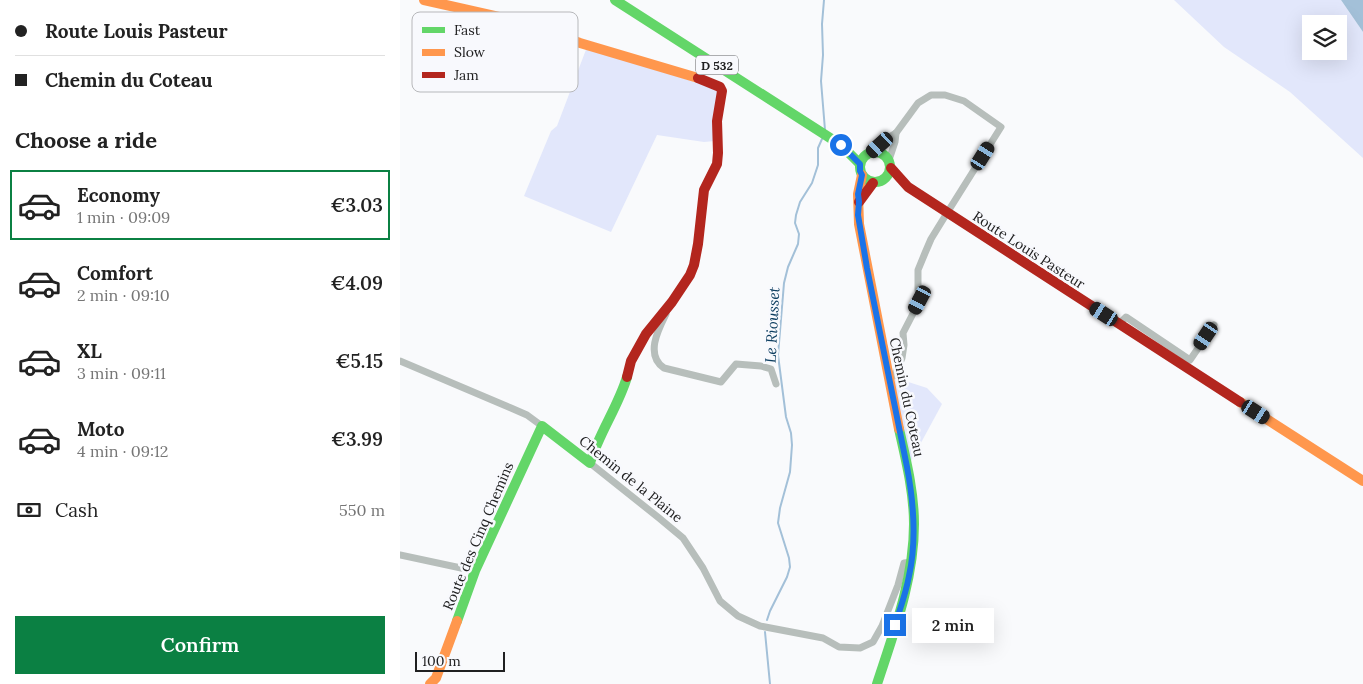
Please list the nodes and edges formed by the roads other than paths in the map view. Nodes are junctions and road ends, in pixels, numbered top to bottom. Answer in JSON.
{"nodes":[{"id":1,"x":424,"y":0,"type":"edge"},
{"id":2,"x":615,"y":0,"type":"edge"},
{"id":3,"x":477,"y":12,"type":"edge"},
{"id":4,"x":578,"y":42,"type":"edge"},
{"id":5,"x":896,"y":134,"type":"junction"},
{"id":6,"x":841,"y":145,"type":"junction"},
{"id":7,"x":871,"y":152,"type":"junction"},
{"id":8,"x":890,"y":164,"type":"junction"},
{"id":9,"x":861,"y":169,"type":"junction"},
{"id":10,"x":884,"y":180,"type":"junction"},
{"id":11,"x":874,"y":182,"type":"junction"},
{"id":12,"x":908,"y":187,"type":"junction"},
{"id":13,"x":859,"y":202,"type":"junction"},
{"id":14,"x":947,"y":213,"type":"junction"},
{"id":15,"x":676,"y":296,"type":"junction"},
{"id":16,"x":1120,"y":324,"type":"junction"},
{"id":17,"x":1214,"y":325,"type":"dead end"},
{"id":18,"x":400,"y":361,"type":"edge"},
{"id":19,"x":888,"y":378,"type":"junction"},
{"id":20,"x":776,"y":384,"type":"dead end"},
{"id":21,"x":542,"y":426,"type":"junction"},
{"id":22,"x":590,"y":463,"type":"junction"},
{"id":23,"x":1363,"y":481,"type":"edge"},
{"id":24,"x":400,"y":555,"type":"edge"},
{"id":25,"x":912,"y":562,"type":"junction"},
{"id":26,"x":475,"y":571,"type":"junction"},
{"id":27,"x":430,"y":684,"type":"edge"},
{"id":28,"x":877,"y":684,"type":"edge"}],
"edges":[{"from":1,"to":3,"type":"street"},
{"from":2,"to":6,"type":"street","number":"D 532"},
{"from":4,"to":15,"type":"street"},
{"from":5,"to":7,"type":"street"},
{"from":5,"to":8,"type":"street"},
{"from":5,"to":14,"type":"street"},
{"from":6,"to":7,"type":"street","number":"D 532"},
{"from":6,"to":9,"type":"street","number":"D 532"},
{"from":7,"to":8,"type":"street"},
{"from":7,"to":9,"type":"street"},
{"from":8,"to":10,"type":"street"},
{"from":8,"to":12,"type":"street","name":"Route Louis Pasteur"},
{"from":9,"to":11,"type":"street"},
{"from":9,"to":13,"type":"street","name":"Chemin du Coteau"},
{"from":10,"to":11,"type":"street"},
{"from":10,"to":12,"type":"street","name":"Route Louis Pasteur"},
{"from":11,"to":13,"type":"street"},
{"from":12,"to":14,"type":"street","name":"Route Louis Pasteur"},
{"from":13,"to":19,"type":"street","name":"Chemin du Coteau"},
{"from":14,"to":16,"type":"street","name":"Route Louis Pasteur"},
{"from":14,"to":19,"type":"street"},
{"from":15,"to":20,"type":"street"},
{"from":15,"to":22,"type":"street"},
{"from":16,"to":17,"type":"street"},
{"from":16,"to":23,"type":"street","name":"Route Louis Pasteur"},
{"from":18,"to":21,"type":"street","name":"Chemin de la Plaine"},
{"from":19,"to":25,"type":"street","name":"Chemin du Coteau"},
{"from":21,"to":22,"type":"street","name":"Chemin de la Plaine"},
{"from":21,"to":26,"type":"street","name":"Route des Cinq Chemins"},
{"from":22,"to":25,"type":"street","name":"Chemin de la Plaine"},
{"from":24,"to":26,"type":"street"},
{"from":25,"to":28,"type":"street","name":"Chemin du Coteau"},
{"from":26,"to":27,"type":"street","name":"Route des Cinq Chemins"}]}
